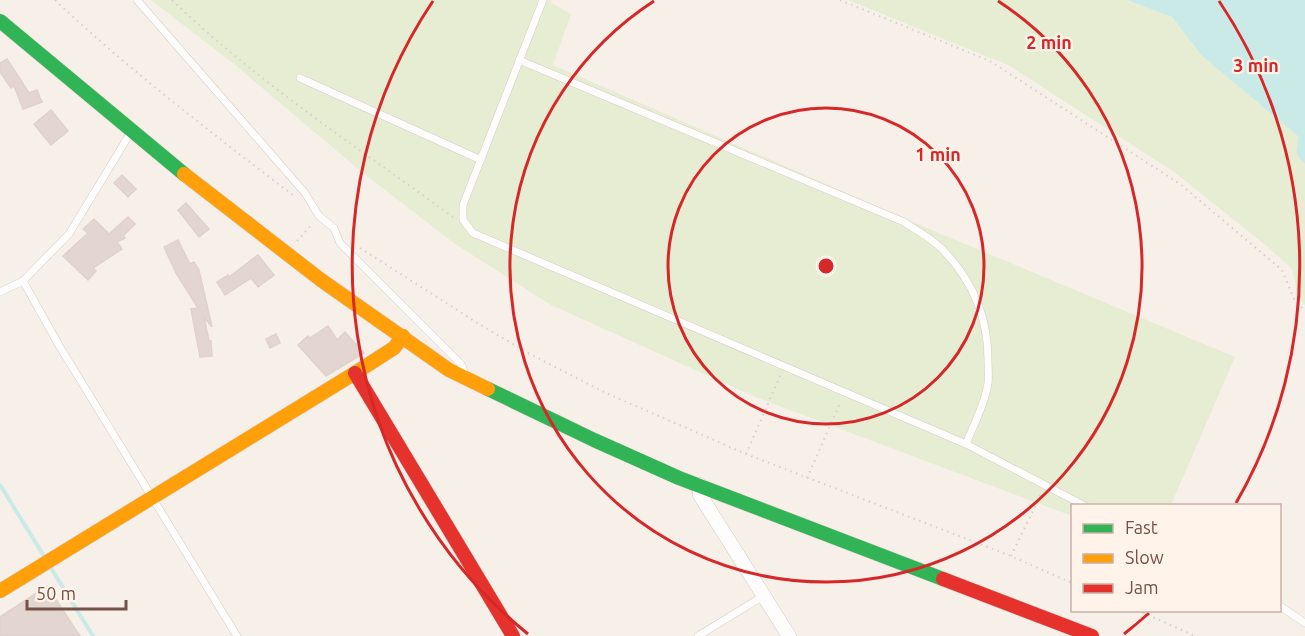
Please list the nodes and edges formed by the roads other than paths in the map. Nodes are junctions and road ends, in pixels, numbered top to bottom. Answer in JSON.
{"nodes":[{"id":1,"x":137,"y":0,"type":"edge"},
{"id":2,"x":543,"y":0,"type":"edge"},
{"id":3,"x":0,"y":21,"type":"edge"},
{"id":4,"x":519,"y":60,"type":"junction"},
{"id":5,"x":300,"y":78,"type":"dead end"},
{"id":6,"x":131,"y":131,"type":"junction"},
{"id":7,"x":481,"y":160,"type":"junction"},
{"id":8,"x":24,"y":280,"type":"junction"},
{"id":9,"x":0,"y":292,"type":"edge"},
{"id":10,"x":403,"y":336,"type":"junction"},
{"id":11,"x":355,"y":374,"type":"junction"},
{"id":12,"x":470,"y":381,"type":"junction"},
{"id":13,"x":966,"y":444,"type":"junction"},
{"id":14,"x":700,"y":485,"type":"junction"},
{"id":15,"x":151,"y":498,"type":"junction"},
{"id":16,"x":1081,"y":504,"type":"edge"},
{"id":17,"x":0,"y":591,"type":"edge"},
{"id":18,"x":765,"y":595,"type":"junction"},
{"id":19,"x":1281,"y":607,"type":"edge"},
{"id":20,"x":1305,"y":623,"type":"edge"},
{"id":21,"x":237,"y":636,"type":"edge"},
{"id":22,"x":513,"y":636,"type":"edge"},
{"id":23,"x":698,"y":636,"type":"edge"},
{"id":24,"x":789,"y":636,"type":"edge"},
{"id":25,"x":1092,"y":636,"type":"edge"}],
"edges":[{"from":1,"to":12,"type":"lane"},
{"from":2,"to":4,"type":"lane"},
{"from":3,"to":6,"type":"street"},
{"from":4,"to":7,"type":"lane"},
{"from":4,"to":13,"type":"lane"},
{"from":5,"to":7,"type":"lane"},
{"from":6,"to":8,"type":"lane"},
{"from":6,"to":10,"type":"street"},
{"from":7,"to":13,"type":"lane"},
{"from":8,"to":9,"type":"lane"},
{"from":8,"to":15,"type":"lane"},
{"from":10,"to":11,"type":"street"},
{"from":10,"to":12,"type":"street"},
{"from":11,"to":15,"type":"street"},
{"from":11,"to":22,"type":"street"},
{"from":12,"to":14,"type":"street"},
{"from":13,"to":16,"type":"lane"},
{"from":14,"to":18,"type":"street"},
{"from":14,"to":25,"type":"street"},
{"from":15,"to":17,"type":"street"},
{"from":15,"to":21,"type":"lane"},
{"from":18,"to":23,"type":"lane"},
{"from":18,"to":24,"type":"street"},
{"from":19,"to":20,"type":"lane"}]}
